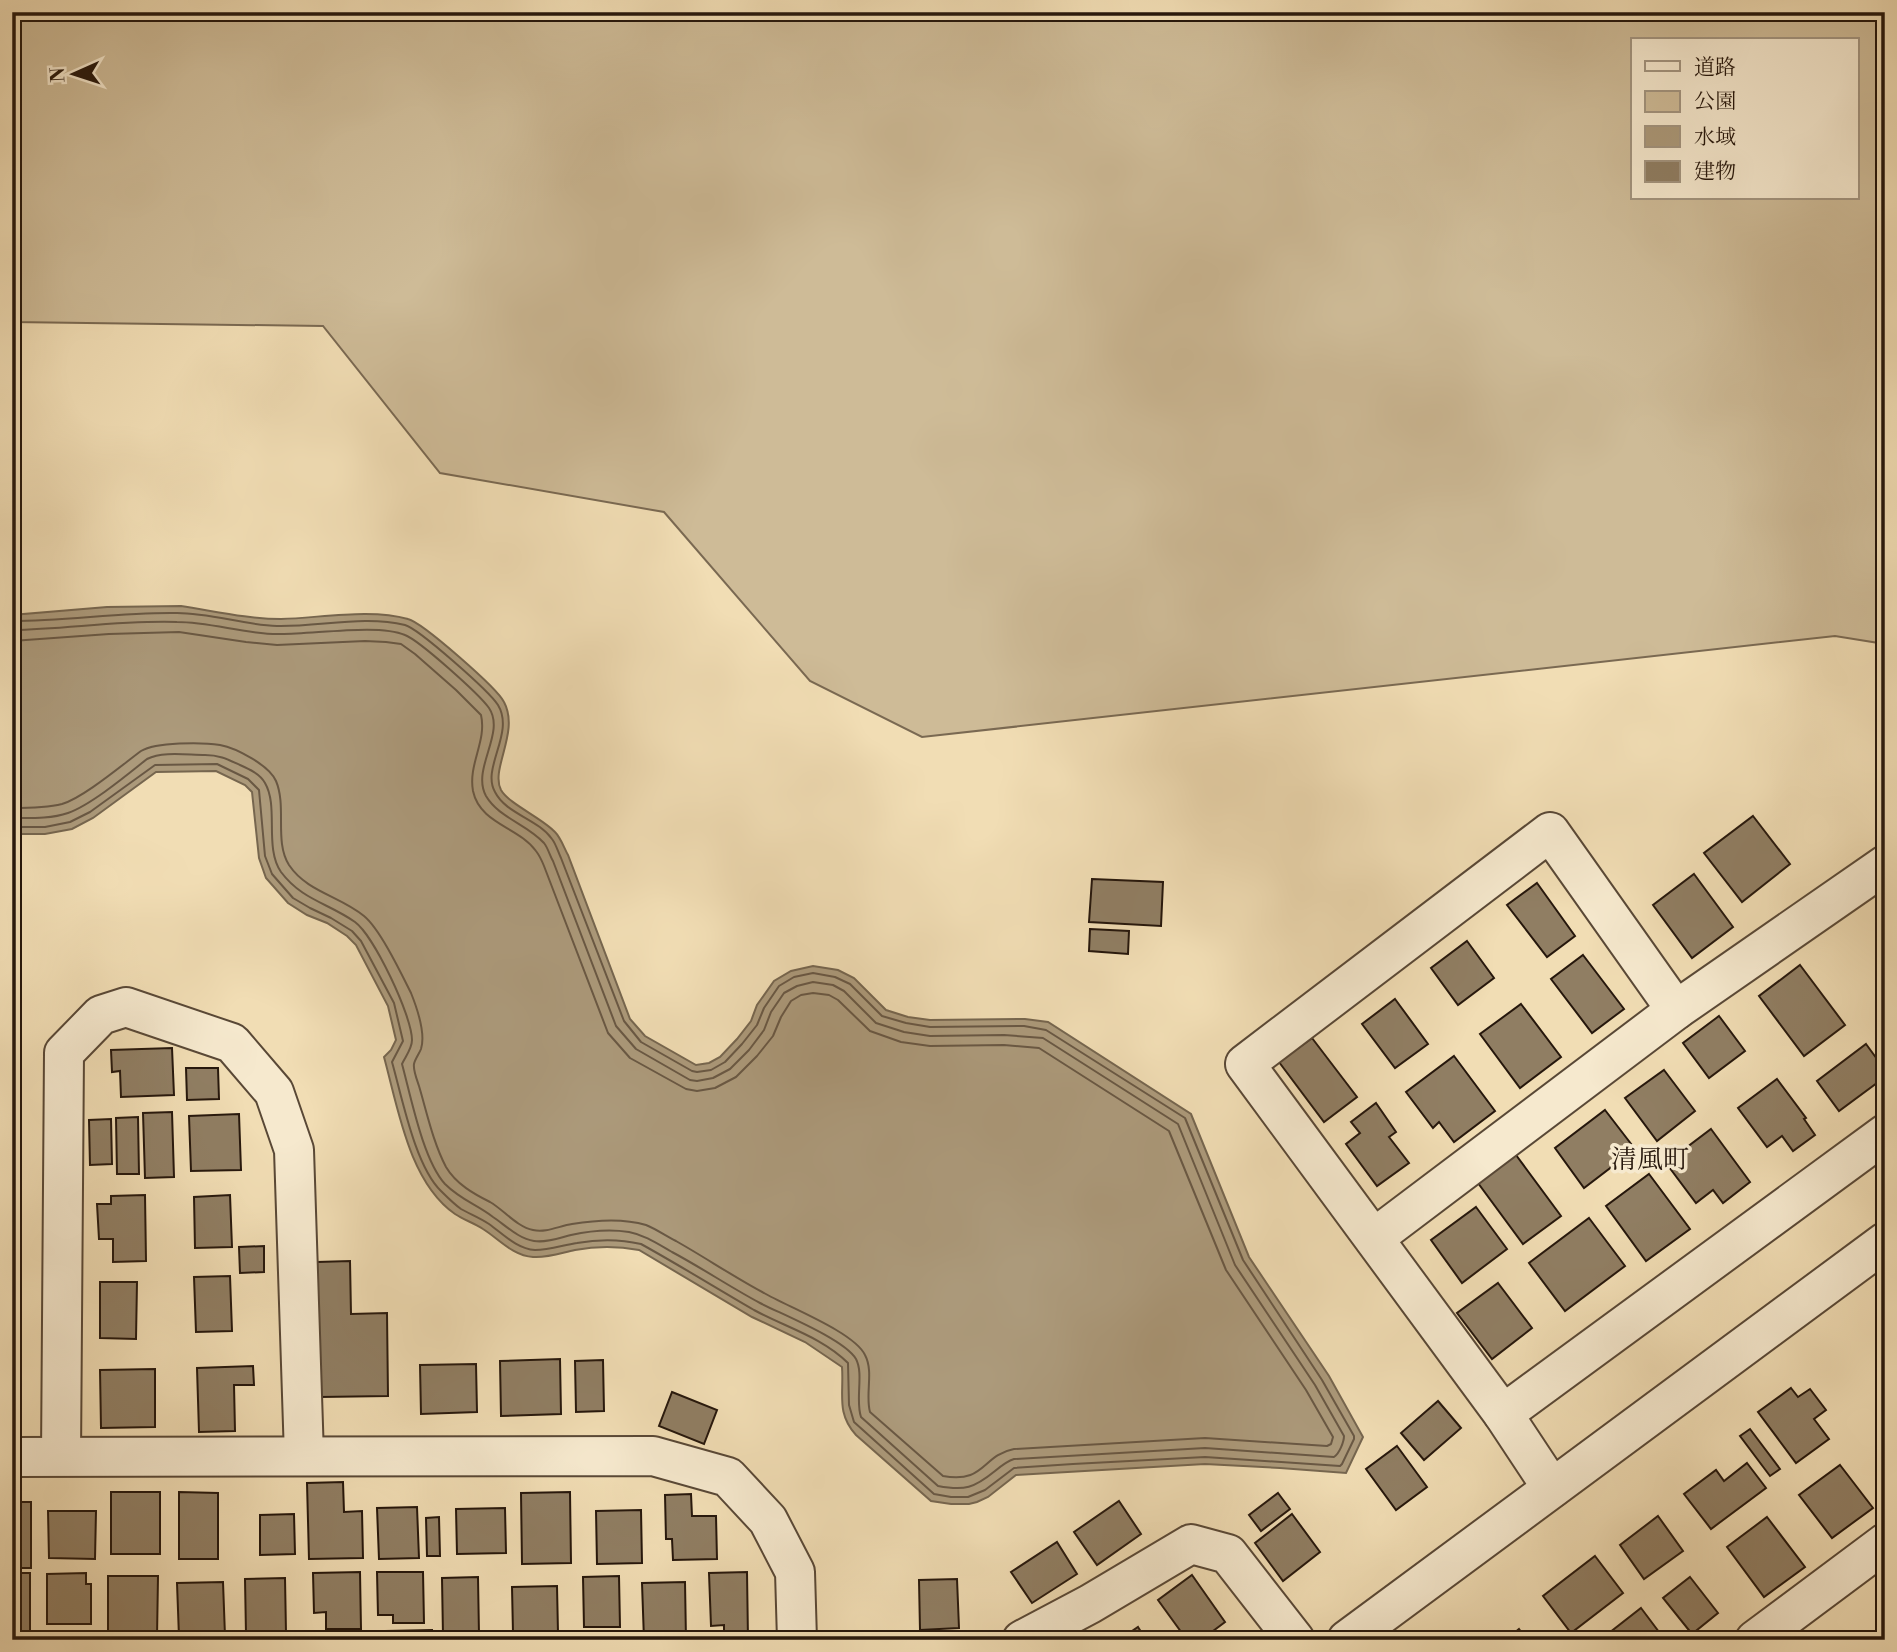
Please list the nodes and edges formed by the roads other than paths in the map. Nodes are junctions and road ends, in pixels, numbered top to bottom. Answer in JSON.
{"nodes":[{"id":1,"x":1885,"y":865,"type":"edge"},
{"id":2,"x":1676,"y":1010,"type":"junction"},
{"id":3,"x":1885,"y":1134,"type":"edge"},
{"id":4,"x":1374,"y":1238,"type":"junction"},
{"id":5,"x":1885,"y":1242,"type":"edge"},
{"id":6,"x":1503,"y":1414,"type":"junction"},
{"id":7,"x":304,"y":1456,"type":"junction"},
{"id":8,"x":12,"y":1457,"type":"edge"},
{"id":9,"x":61,"y":1457,"type":"junction"},
{"id":10,"x":1552,"y":1488,"type":"junction"},
{"id":11,"x":1885,"y":1543,"type":"edge"},
{"id":12,"x":797,"y":1640,"type":"edge"},
{"id":13,"x":1022,"y":1640,"type":"edge"},
{"id":14,"x":1295,"y":1640,"type":"edge"},
{"id":15,"x":1347,"y":1640,"type":"edge"},
{"id":16,"x":1755,"y":1640,"type":"edge"}],
"edges":[{"from":1,"to":2,"type":"street"},
{"from":2,"to":4,"type":"street"},
{"from":2,"to":4,"type":"street"},
{"from":3,"to":6,"type":"street"},
{"from":4,"to":6,"type":"street"},
{"from":5,"to":10,"type":"street"},
{"from":6,"to":10,"type":"street"},
{"from":7,"to":9,"type":"street"},
{"from":7,"to":9,"type":"street"},
{"from":7,"to":12,"type":"street"},
{"from":8,"to":9,"type":"street"},
{"from":10,"to":15,"type":"street"},
{"from":11,"to":16,"type":"street"},
{"from":13,"to":14,"type":"street"}]}
